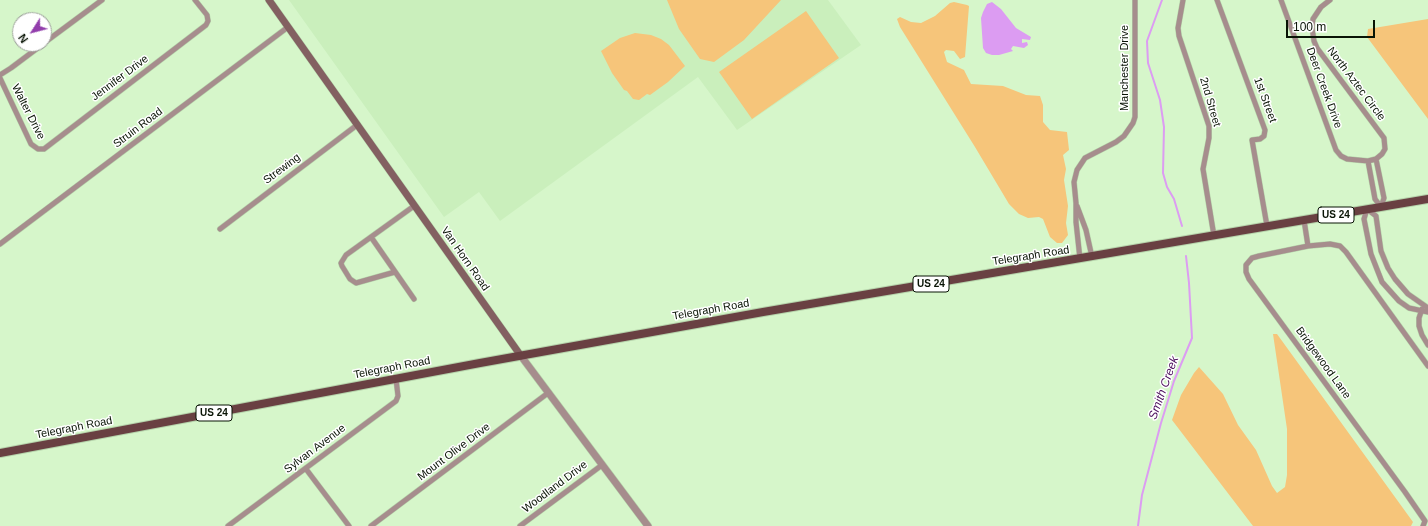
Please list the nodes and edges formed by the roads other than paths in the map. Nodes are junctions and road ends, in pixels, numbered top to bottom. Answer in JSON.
{"nodes":[{"id":1,"x":102,"y":0,"type":"edge"},
{"id":2,"x":195,"y":0,"type":"edge"},
{"id":3,"x":269,"y":0,"type":"edge"},
{"id":4,"x":1135,"y":0,"type":"edge"},
{"id":5,"x":1183,"y":0,"type":"edge"},
{"id":6,"x":1217,"y":0,"type":"edge"},
{"id":7,"x":1281,"y":0,"type":"edge"},
{"id":8,"x":1330,"y":0,"type":"edge"},
{"id":9,"x":288,"y":27,"type":"junction"},
{"id":10,"x":52,"y":38,"type":"edge"},
{"id":11,"x":33,"y":52,"type":"edge"},
{"id":12,"x":0,"y":74,"type":"edge"},
{"id":13,"x":0,"y":78,"type":"edge"},
{"id":14,"x":357,"y":125,"type":"junction"},
{"id":15,"x":42,"y":149,"type":"joint"},
{"id":16,"x":1376,"y":159,"type":"junction"},
{"id":17,"x":1368,"y":161,"type":"junction"},
{"id":18,"x":1428,"y":199,"type":"edge"},
{"id":19,"x":1076,"y":203,"type":"junction"},
{"id":20,"x":414,"y":206,"type":"junction"},
{"id":21,"x":1381,"y":207,"type":"junction"},
{"id":22,"x":1367,"y":209,"type":"junction"},
{"id":23,"x":1304,"y":220,"type":"junction"},
{"id":24,"x":1268,"y":226,"type":"junction"},
{"id":25,"x":220,"y":229,"type":"dead end"},
{"id":26,"x":1214,"y":236,"type":"junction"},
{"id":27,"x":371,"y":237,"type":"junction"},
{"id":28,"x":0,"y":244,"type":"edge"},
{"id":29,"x":1308,"y":246,"type":"junction"},
{"id":30,"x":1382,"y":251,"type":"junction"},
{"id":31,"x":1371,"y":254,"type":"junction"},
{"id":32,"x":1092,"y":256,"type":"junction"},
{"id":33,"x":1080,"y":259,"type":"junction"},
{"id":34,"x":395,"y":272,"type":"junction"},
{"id":35,"x":414,"y":298,"type":"dead end"},
{"id":36,"x":1423,"y":304,"type":"junction"},
{"id":37,"x":1428,"y":308,"type":"edge"},
{"id":38,"x":1421,"y":311,"type":"junction"},
{"id":39,"x":1428,"y":312,"type":"edge"},
{"id":40,"x":1428,"y":345,"type":"edge"},
{"id":41,"x":521,"y":356,"type":"junction"},
{"id":42,"x":1428,"y":366,"type":"edge"},
{"id":43,"x":396,"y":379,"type":"junction"},
{"id":44,"x":548,"y":393,"type":"junction"},
{"id":45,"x":0,"y":453,"type":"edge"},
{"id":46,"x":602,"y":464,"type":"junction"},
{"id":47,"x":306,"y":468,"type":"junction"},
{"id":48,"x":228,"y":526,"type":"edge"},
{"id":49,"x":349,"y":526,"type":"edge"},
{"id":50,"x":372,"y":526,"type":"edge"},
{"id":51,"x":520,"y":526,"type":"edge"},
{"id":52,"x":648,"y":526,"type":"edge"},
{"id":53,"x":1423,"y":526,"type":"edge"}],
"edges":[{"from":1,"to":10,"type":"street"},
{"from":2,"to":15,"type":"street","name":"Jennifer Drive"},
{"from":3,"to":9,"type":"main road","name":"Van Horn Road"},
{"from":4,"to":19,"type":"street","name":"Manchester Drive"},
{"from":5,"to":26,"type":"street","name":"2nd Street"},
{"from":6,"to":24,"type":"street","name":"1st Street"},
{"from":7,"to":17,"type":"street","name":"Deer Creek Drive"},
{"from":8,"to":16,"type":"street","name":"North Aztec Circle"},
{"from":9,"to":14,"type":"main road","name":"Van Horn Road"},
{"from":9,"to":28,"type":"street","name":"Struin Road"},
{"from":11,"to":12,"type":"street"},
{"from":13,"to":15,"type":"street","name":"Walter Drive"},
{"from":14,"to":20,"type":"main road","name":"Van Horn Road"},
{"from":14,"to":25,"type":"street","name":"Strewing"},
{"from":16,"to":17,"type":"street","name":"Deer Creek Drive"},
{"from":16,"to":21,"type":"street"},
{"from":17,"to":21,"type":"street"},
{"from":18,"to":21,"type":"main road","name":"Telegraph Road","number":"US 24"},
{"from":19,"to":32,"type":"street","name":"Manchester Drive"},
{"from":19,"to":33,"type":"street","name":"Manchester Drive"},
{"from":20,"to":27,"type":"street"},
{"from":20,"to":41,"type":"main road","name":"Van Horn Road"},
{"from":21,"to":22,"type":"main road","name":"Telegraph Road","number":"US 24"},
{"from":22,"to":23,"type":"main road","name":"Telegraph Road","number":"US 24"},
{"from":22,"to":30,"type":"street"},
{"from":22,"to":31,"type":"street"},
{"from":23,"to":24,"type":"main road","name":"Telegraph Road","number":"US 24"},
{"from":23,"to":29,"type":"street"},
{"from":24,"to":26,"type":"main road","name":"Telegraph Road","number":"US 24"},
{"from":26,"to":32,"type":"main road","name":"Telegraph Road","number":"US 24"},
{"from":27,"to":34,"type":"street"},
{"from":27,"to":34,"type":"street"},
{"from":29,"to":42,"type":"street","name":"Bridgewood Lane"},
{"from":29,"to":53,"type":"street","name":"Bridgewood Lane"},
{"from":30,"to":31,"type":"street"},
{"from":30,"to":36,"type":"street"},
{"from":31,"to":38,"type":"street"},
{"from":32,"to":33,"type":"main road","name":"Telegraph Road","number":"US 24"},
{"from":33,"to":41,"type":"main road","name":"Telegraph Road","number":"US 24"},
{"from":34,"to":35,"type":"street"},
{"from":36,"to":37,"type":"street"},
{"from":36,"to":38,"type":"street"},
{"from":38,"to":39,"type":"street"},
{"from":38,"to":40,"type":"street"},
{"from":41,"to":43,"type":"main road","name":"Telegraph Road","number":"US 24"},
{"from":41,"to":44,"type":"street","name":"Van Horn Road"},
{"from":43,"to":45,"type":"main road","name":"Telegraph Road","number":"US 24"},
{"from":43,"to":47,"type":"street","name":"Sylvan Avenue"},
{"from":44,"to":46,"type":"street","name":"Van Horn Road"},
{"from":44,"to":50,"type":"street","name":"Mount Olive Drive"},
{"from":46,"to":51,"type":"street","name":"Woodland Drive"},
{"from":46,"to":52,"type":"street","name":"Van Horn Road"},
{"from":47,"to":48,"type":"street","name":"Sylvan Avenue"},
{"from":47,"to":49,"type":"street"}]}
